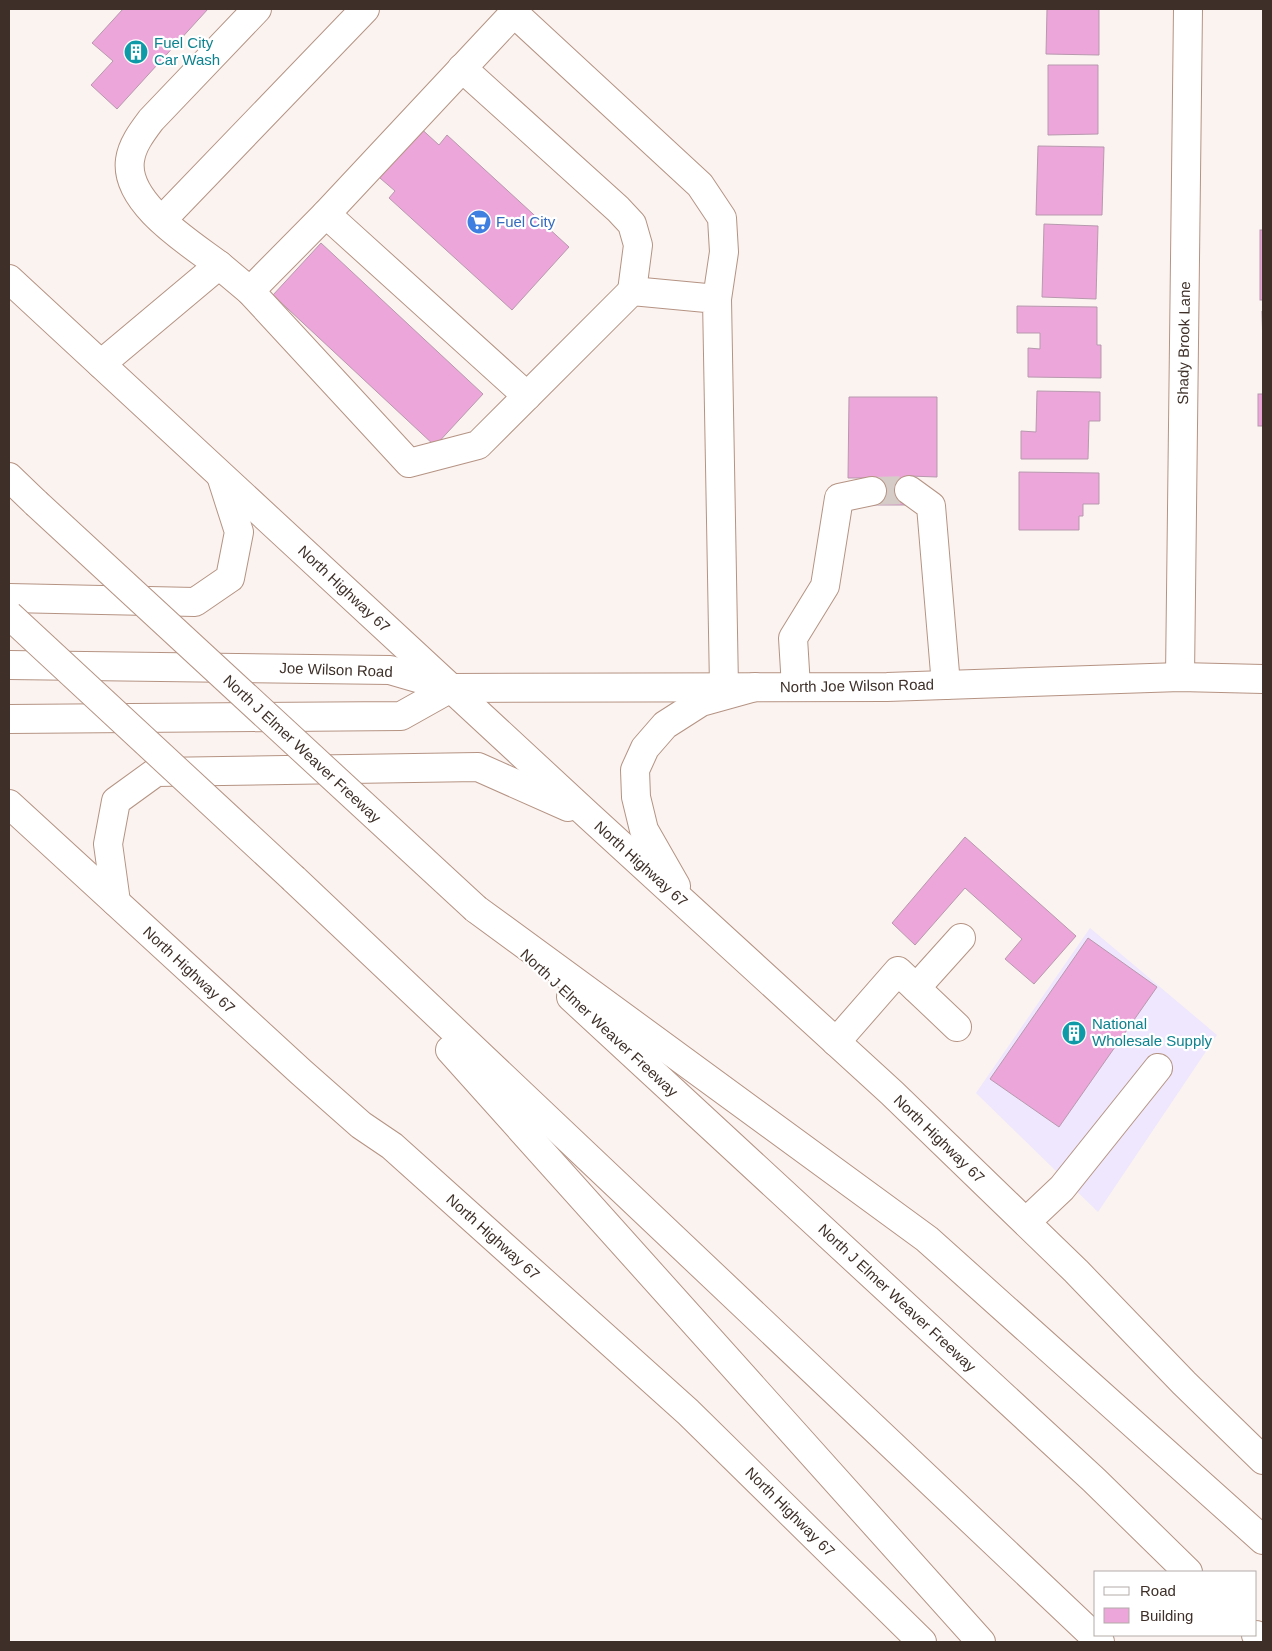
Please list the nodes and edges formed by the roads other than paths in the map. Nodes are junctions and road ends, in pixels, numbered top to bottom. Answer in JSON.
{"nodes":[{"id":1,"x":257,"y":9,"type":"edge"},
{"id":2,"x":365,"y":9,"type":"edge"},
{"id":3,"x":1188,"y":9,"type":"edge"},
{"id":4,"x":512,"y":11,"type":"edge"},
{"id":5,"x":462,"y":68,"type":"junction"},
{"id":6,"x":326,"y":214,"type":"junction"},
{"id":7,"x":162,"y":220,"type":"junction"},
{"id":8,"x":220,"y":265,"type":"junction"},
{"id":9,"x":9,"y":279,"type":"edge"},
{"id":10,"x":250,"y":291,"type":"junction"},
{"id":11,"x":632,"y":291,"type":"junction"},
{"id":12,"x":717,"y":299,"type":"junction"},
{"id":13,"x":101,"y":364,"type":"junction"},
{"id":14,"x":527,"y":396,"type":"junction"},
{"id":15,"x":221,"y":476,"type":"junction"},
{"id":16,"x":9,"y":477,"type":"edge"},
{"id":17,"x":910,"y":490,"type":"tunnel mouth"},
{"id":18,"x":872,"y":491,"type":"tunnel mouth"},
{"id":19,"x":9,"y":598,"type":"edge"},
{"id":20,"x":9,"y":615,"type":"edge"},
{"id":21,"x":9,"y":665,"type":"edge"},
{"id":22,"x":1180,"y":677,"type":"junction"},
{"id":23,"x":1263,"y":679,"type":"edge"},
{"id":24,"x":946,"y":685,"type":"junction"},
{"id":25,"x":755,"y":687,"type":"junction"},
{"id":26,"x":796,"y":687,"type":"junction"},
{"id":27,"x":451,"y":688,"type":"junction"},
{"id":28,"x":724,"y":688,"type":"junction"},
{"id":29,"x":9,"y":719,"type":"edge"},
{"id":30,"x":9,"y":804,"type":"edge"},
{"id":31,"x":588,"y":815,"type":"junction"},
{"id":32,"x":294,"y":880,"type":"junction"},
{"id":33,"x":116,"y":902,"type":"junction"},
{"id":34,"x":688,"y":907,"type":"junction"},
{"id":35,"x":476,"y":909,"type":"junction"},
{"id":36,"x":962,"y":938,"type":"dead end"},
{"id":37,"x":916,"y":988,"type":"junction"},
{"id":38,"x":957,"y":1027,"type":"dead end"},
{"id":39,"x":836,"y":1042,"type":"junction"},
{"id":40,"x":1158,"y":1068,"type":"dead end"},
{"id":41,"x":1026,"y":1222,"type":"junction"},
{"id":42,"x":1263,"y":1460,"type":"edge"},
{"id":43,"x":1263,"y":1540,"type":"edge"},
{"id":44,"x":1187,"y":1571,"type":"edge"},
{"id":45,"x":922,"y":1642,"type":"edge"},
{"id":46,"x":981,"y":1642,"type":"edge"},
{"id":47,"x":1100,"y":1642,"type":"edge"}],
"edges":[{"from":1,"to":7,"type":"main road"},
{"from":2,"to":7,"type":"main road"},
{"from":3,"to":22,"type":"main road","name":"Shady Brook Lane"},
{"from":4,"to":5,"type":"main road"},
{"from":4,"to":12,"type":"main road"},
{"from":5,"to":6,"type":"main road"},
{"from":5,"to":11,"type":"main road"},
{"from":6,"to":10,"type":"main road"},
{"from":6,"to":14,"type":"main road"},
{"from":7,"to":8,"type":"main road"},
{"from":8,"to":10,"type":"main road"},
{"from":8,"to":13,"type":"main road"},
{"from":9,"to":13,"type":"main road","name":"North Highway 67"},
{"from":10,"to":14,"type":"main road"},
{"from":11,"to":12,"type":"main road"},
{"from":11,"to":14,"type":"main road"},
{"from":12,"to":28,"type":"main road"},
{"from":13,"to":15,"type":"main road","name":"North Highway 67"},
{"from":15,"to":19,"type":"main road"},
{"from":15,"to":27,"type":"main road","name":"North Highway 67"},
{"from":16,"to":35,"type":"main road","name":"North J Elmer Weaver Freeway","bridge":true},
{"from":17,"to":24,"type":"main road"},
{"from":18,"to":26,"type":"main road"},
{"from":20,"to":32,"type":"main road","bridge":true},
{"from":21,"to":27,"type":"main road","name":"Joe Wilson Road"},
{"from":22,"to":23,"type":"main road","name":"North Joe Wilson Road"},
{"from":22,"to":24,"type":"main road","name":"North Joe Wilson Road"},
{"from":24,"to":26,"type":"main road","name":"North Joe Wilson Road"},
{"from":25,"to":26,"type":"main road","name":"North Joe Wilson Road"},
{"from":25,"to":28,"type":"main road","name":"North Joe Wilson Road"},
{"from":25,"to":34,"type":"main road"},
{"from":27,"to":28,"type":"main road","name":"North Joe Wilson Road"},
{"from":27,"to":29,"type":"main road"},
{"from":27,"to":31,"type":"main road","name":"North Highway 67"},
{"from":30,"to":33,"type":"main road","name":"North Highway 67"},
{"from":31,"to":33,"type":"main road"},
{"from":31,"to":34,"type":"main road","name":"North Highway 67"},
{"from":32,"to":46,"type":"main road"},
{"from":32,"to":47,"type":"main road"},
{"from":33,"to":45,"type":"main road","name":"North Highway 67"},
{"from":34,"to":39,"type":"main road","name":"North Highway 67"},
{"from":35,"to":43,"type":"main road"},
{"from":35,"to":44,"type":"main road","name":"North J Elmer Weaver Freeway"},
{"from":36,"to":37,"type":"main road"},
{"from":37,"to":38,"type":"main road"},
{"from":37,"to":39,"type":"main road"},
{"from":39,"to":41,"type":"main road","name":"North Highway 67"},
{"from":40,"to":41,"type":"main road"},
{"from":41,"to":42,"type":"main road","name":"North Highway 67"}]}
